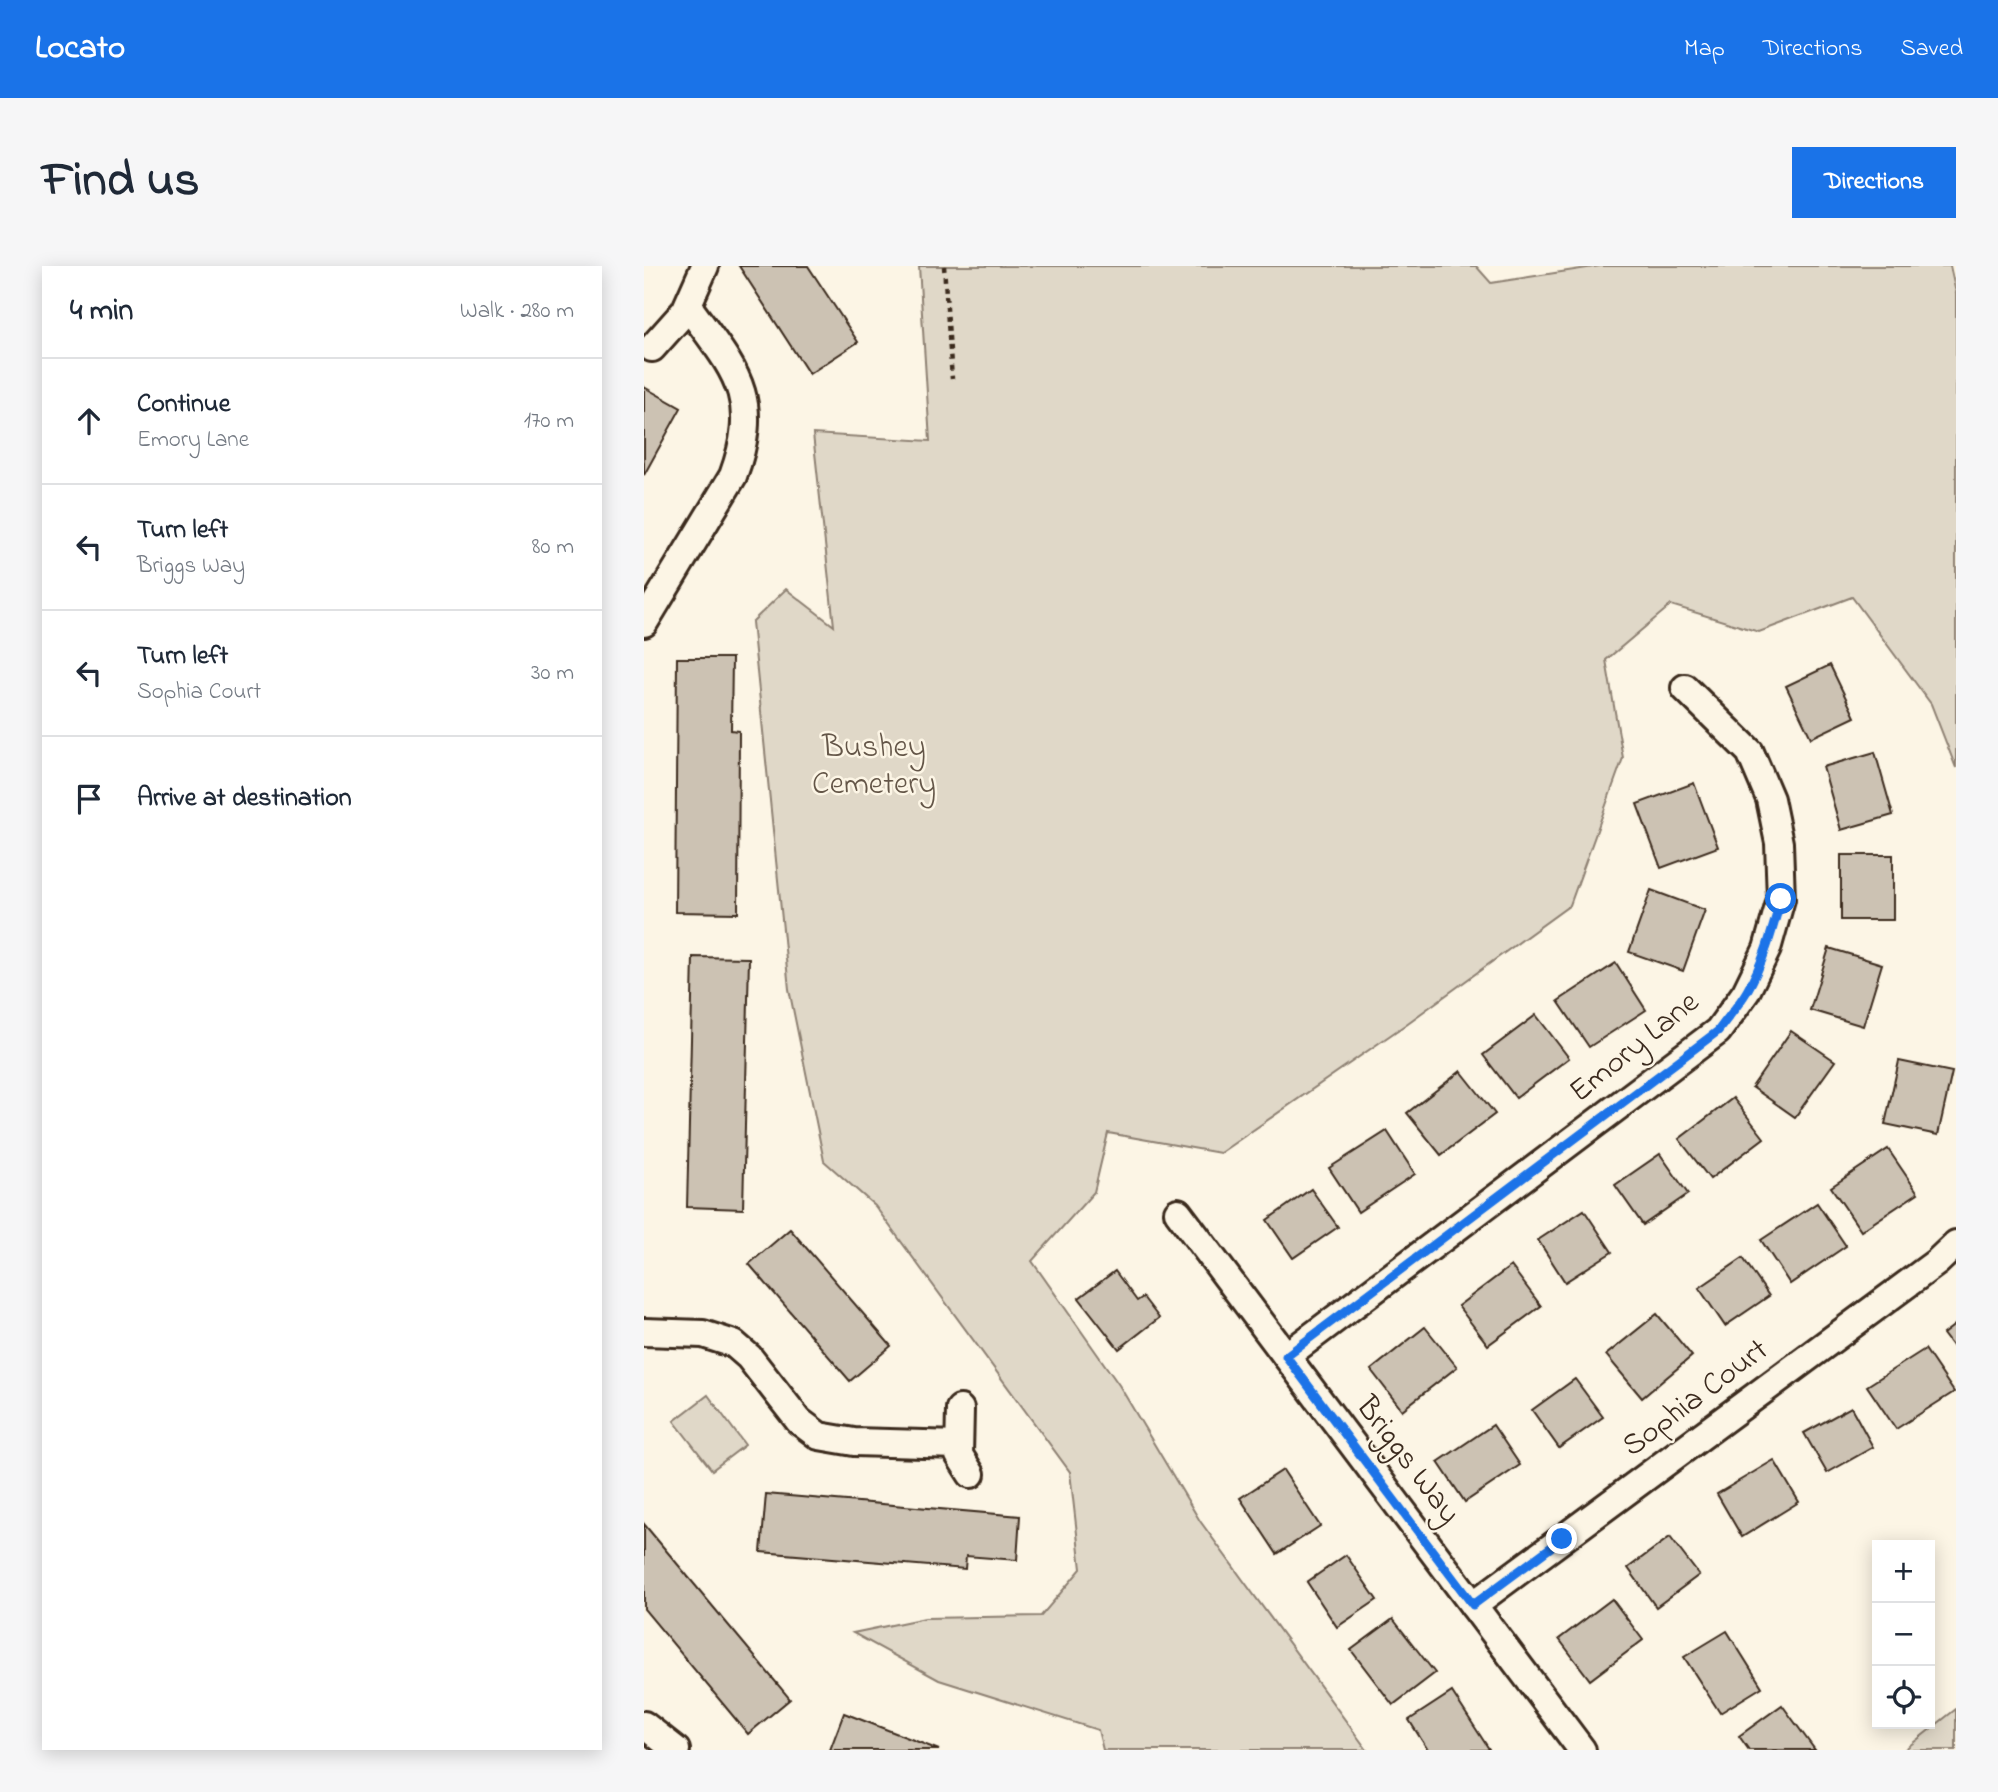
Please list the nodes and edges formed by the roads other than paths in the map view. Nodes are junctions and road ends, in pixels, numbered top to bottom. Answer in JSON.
{"nodes":[{"id":1,"x":705,"y":266,"type":"edge"},
{"id":2,"x":688,"y":306,"type":"junction"},
{"id":3,"x":652,"y":348,"type":"dead end"},
{"id":4,"x":644,"y":623,"type":"edge"},
{"id":5,"x":1685,"y":688,"type":"dead end"},
{"id":6,"x":1178,"y":1212,"type":"dead end"},
{"id":7,"x":1956,"y":1244,"type":"edge"},
{"id":8,"x":644,"y":1332,"type":"edge"},
{"id":9,"x":1286,"y":1356,"type":"junction"},
{"id":10,"x":960,"y":1409,"type":"dead end"},
{"id":11,"x":959,"y":1445,"type":"junction"},
{"id":12,"x":971,"y":1474,"type":"dead end"},
{"id":13,"x":1473,"y":1605,"type":"junction"},
{"id":14,"x":644,"y":1725,"type":"edge"},
{"id":15,"x":676,"y":1750,"type":"edge"},
{"id":16,"x":1582,"y":1750,"type":"edge"}],
"edges":[{"from":1,"to":2,"type":"street"},
{"from":2,"to":3,"type":"street"},
{"from":2,"to":4,"type":"street"},
{"from":5,"to":9,"type":"street","name":"Emory Lane"},
{"from":6,"to":9,"type":"street","name":"Briggs Way"},
{"from":7,"to":13,"type":"street","name":"Sophia Court"},
{"from":8,"to":11,"type":"street"},
{"from":9,"to":13,"type":"street","name":"Briggs Way"},
{"from":10,"to":11,"type":"street"},
{"from":11,"to":12,"type":"street"},
{"from":13,"to":16,"type":"street","name":"Briggs Way"},
{"from":14,"to":15,"type":"street"}]}
